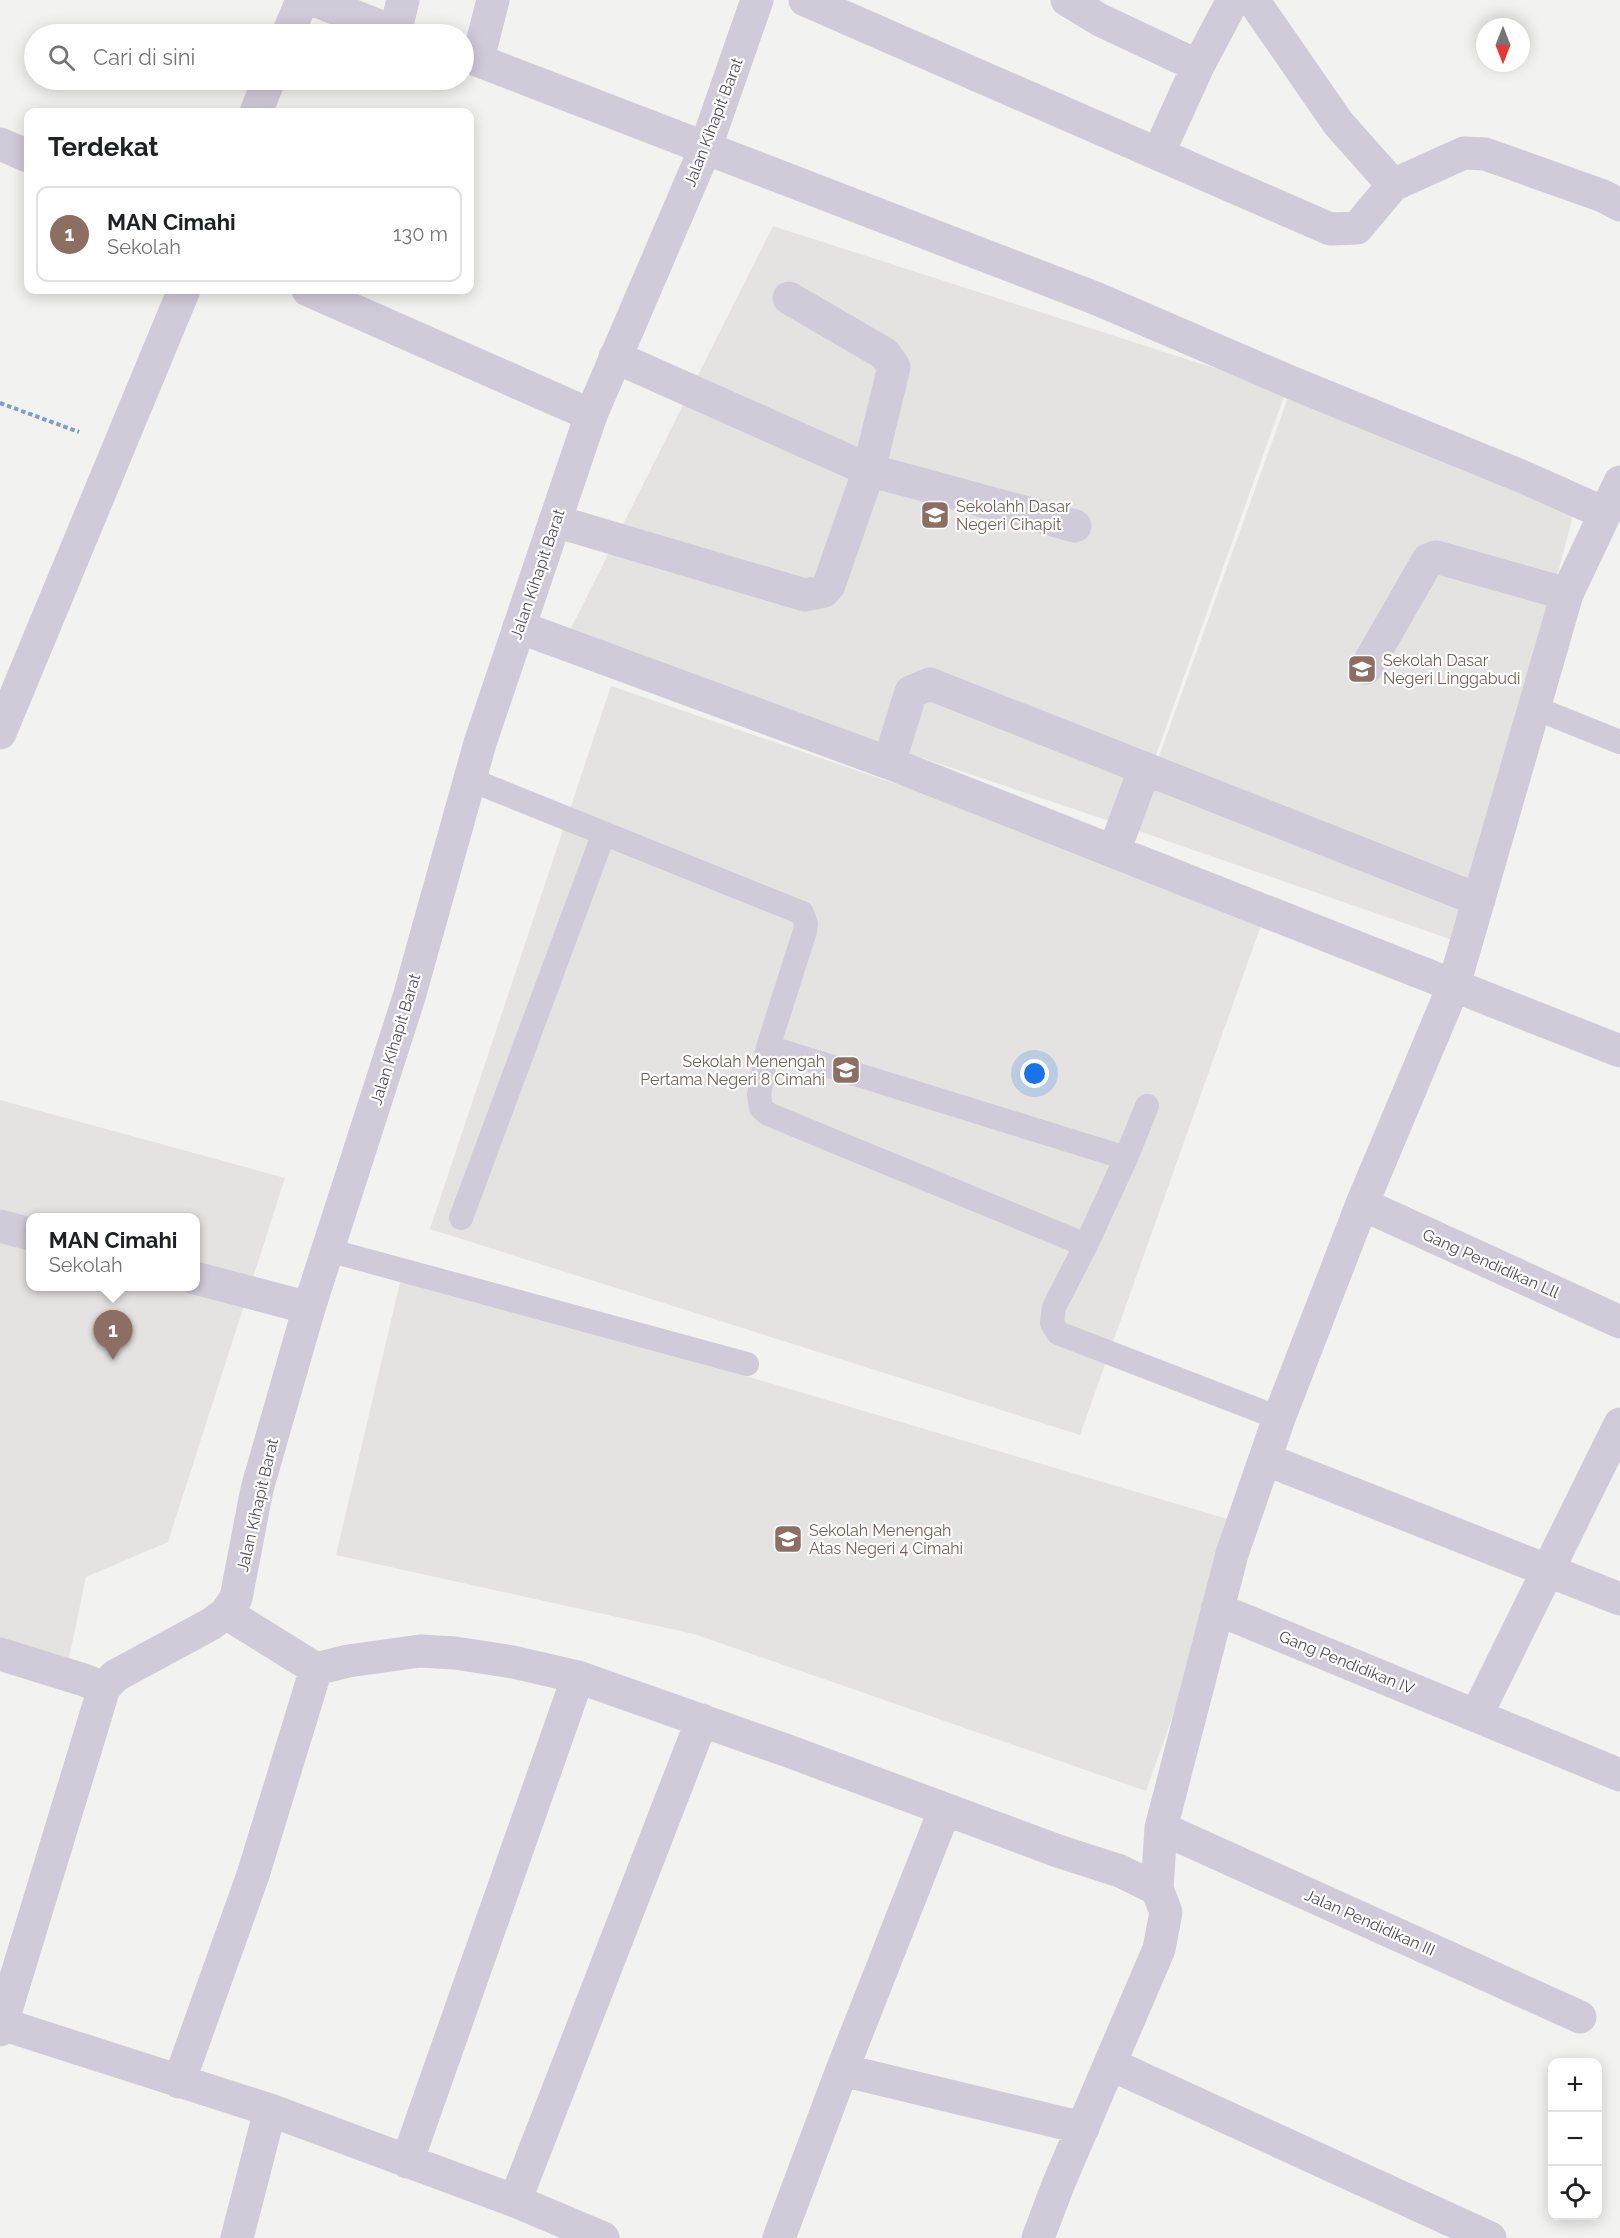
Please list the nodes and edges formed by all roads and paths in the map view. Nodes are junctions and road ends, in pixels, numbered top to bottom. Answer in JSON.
{"nodes":[{"id":1,"x":302,"y":0,"type":"edge"},
{"id":2,"x":314,"y":0,"type":"edge"},
{"id":3,"x":403,"y":0,"type":"edge"},
{"id":4,"x":493,"y":0,"type":"edge"},
{"id":5,"x":757,"y":0,"type":"edge"},
{"id":6,"x":805,"y":0,"type":"edge"},
{"id":7,"x":1067,"y":0,"type":"edge"},
{"id":8,"x":1233,"y":0,"type":"edge"},
{"id":9,"x":1253,"y":0,"type":"edge"},
{"id":10,"x":292,"y":24,"type":"edge"},
{"id":11,"x":373,"y":24,"type":"edge"},
{"id":12,"x":399,"y":24,"type":"edge"},
{"id":13,"x":474,"y":49,"type":"edge"},
{"id":14,"x":474,"y":58,"type":"edge"},
{"id":15,"x":1198,"y":66,"type":"junction"},
{"id":16,"x":265,"y":90,"type":"edge"},
{"id":17,"x":258,"y":108,"type":"edge"},
{"id":18,"x":0,"y":144,"type":"edge"},
{"id":19,"x":705,"y":149,"type":"junction"},
{"id":20,"x":24,"y":154,"type":"edge"},
{"id":21,"x":1158,"y":154,"type":"junction"},
{"id":22,"x":1393,"y":185,"type":"junction"},
{"id":23,"x":1620,"y":205,"type":"edge"},
{"id":24,"x":182,"y":294,"type":"edge"},
{"id":25,"x":317,"y":294,"type":"edge"},
{"id":26,"x":789,"y":298,"type":"dead end"},
{"id":27,"x":615,"y":357,"type":"junction"},
{"id":28,"x":0,"y":403,"type":"edge"},
{"id":29,"x":591,"y":415,"type":"junction"},
{"id":30,"x":119,"y":447,"type":"junction"},
{"id":31,"x":869,"y":470,"type":"junction"},
{"id":32,"x":1620,"y":482,"type":"edge"},
{"id":33,"x":1604,"y":513,"type":"junction"},
{"id":34,"x":555,"y":521,"type":"junction"},
{"id":35,"x":1075,"y":526,"type":"dead end"},
{"id":36,"x":1567,"y":594,"type":"junction"},
{"id":37,"x":519,"y":627,"type":"junction"},
{"id":38,"x":1366,"y":668,"type":"dead end"},
{"id":39,"x":1535,"y":708,"type":"junction"},
{"id":40,"x":0,"y":734,"type":"edge"},
{"id":41,"x":1620,"y":742,"type":"edge"},
{"id":42,"x":889,"y":763,"type":"junction"},
{"id":43,"x":1145,"y":768,"type":"junction"},
{"id":44,"x":469,"y":779,"type":"junction"},
{"id":45,"x":604,"y":832,"type":"junction"},
{"id":46,"x":1114,"y":851,"type":"junction"},
{"id":47,"x":1479,"y":900,"type":"junction"},
{"id":48,"x":1454,"y":985,"type":"junction"},
{"id":49,"x":768,"y":1047,"type":"junction"},
{"id":50,"x":1620,"y":1051,"type":"edge"},
{"id":51,"x":1147,"y":1106,"type":"dead end"},
{"id":52,"x":1126,"y":1158,"type":"junction"},
{"id":53,"x":1362,"y":1204,"type":"junction"},
{"id":54,"x":460,"y":1218,"type":"dead end"},
{"id":55,"x":0,"y":1227,"type":"edge"},
{"id":56,"x":26,"y":1233,"type":"edge"},
{"id":57,"x":1086,"y":1245,"type":"junction"},
{"id":58,"x":328,"y":1250,"type":"junction"},
{"id":59,"x":200,"y":1279,"type":"edge"},
{"id":60,"x":309,"y":1308,"type":"junction"},
{"id":61,"x":1620,"y":1322,"type":"edge"},
{"id":62,"x":747,"y":1364,"type":"dead end"},
{"id":63,"x":1279,"y":1418,"type":"junction"},
{"id":64,"x":1620,"y":1424,"type":"edge"},
{"id":65,"x":1265,"y":1459,"type":"junction"},
{"id":66,"x":1547,"y":1570,"type":"junction"},
{"id":67,"x":1620,"y":1599,"type":"edge"},
{"id":68,"x":1217,"y":1609,"type":"junction"},
{"id":69,"x":226,"y":1613,"type":"junction"},
{"id":70,"x":0,"y":1654,"type":"edge"},
{"id":71,"x":316,"y":1669,"type":"junction"},
{"id":72,"x":578,"y":1677,"type":"junction"},
{"id":73,"x":104,"y":1688,"type":"junction"},
{"id":74,"x":1476,"y":1716,"type":"junction"},
{"id":75,"x":702,"y":1720,"type":"junction"},
{"id":76,"x":1620,"y":1774,"type":"edge"},
{"id":77,"x":945,"y":1809,"type":"junction"},
{"id":78,"x":1161,"y":1828,"type":"junction"},
{"id":79,"x":1157,"y":1889,"type":"junction"},
{"id":80,"x":1580,"y":2017,"type":"dead end"},
{"id":81,"x":1,"y":2027,"type":"edge"},
{"id":82,"x":1110,"y":2064,"type":"junction"},
{"id":83,"x":842,"y":2070,"type":"junction"},
{"id":84,"x":179,"y":2082,"type":"junction"},
{"id":85,"x":270,"y":2110,"type":"junction"},
{"id":86,"x":1083,"y":2128,"type":"junction"},
{"id":87,"x":406,"y":2162,"type":"junction"},
{"id":88,"x":514,"y":2201,"type":"junction"},
{"id":89,"x":237,"y":2238,"type":"edge"},
{"id":90,"x":603,"y":2238,"type":"edge"},
{"id":91,"x":779,"y":2238,"type":"edge"},
{"id":92,"x":1038,"y":2238,"type":"edge"},
{"id":93,"x":1491,"y":2238,"type":"edge"}],
"edges":[{"from":1,"to":10,"type":"street"},
{"from":2,"to":11,"type":"street"},
{"from":3,"to":12,"type":"street"},
{"from":4,"to":13,"type":"street"},
{"from":5,"to":19,"type":"street","name":"Jalan Kihapit Barat"},
{"from":6,"to":21,"type":"street"},
{"from":7,"to":15,"type":"street"},
{"from":8,"to":15,"type":"street"},
{"from":9,"to":22,"type":"street"},
{"from":14,"to":19,"type":"street"},
{"from":15,"to":21,"type":"street"},
{"from":16,"to":17,"type":"street"},
{"from":18,"to":20,"type":"street"},
{"from":19,"to":27,"type":"street","name":"Jalan Kihapit Barat"},
{"from":19,"to":33,"type":"street"},
{"from":21,"to":22,"type":"street"},
{"from":22,"to":23,"type":"street"},
{"from":24,"to":30,"type":"street"},
{"from":25,"to":29,"type":"street"},
{"from":26,"to":31,"type":"street"},
{"from":27,"to":29,"type":"street","name":"Jalan Kihapit Barat"},
{"from":27,"to":31,"type":"street"},
{"from":28,"to":30,"type":"path"},
{"from":29,"to":34,"type":"street","name":"Jalan Kihapit Barat"},
{"from":30,"to":40,"type":"street"},
{"from":31,"to":34,"type":"street"},
{"from":31,"to":35,"type":"street"},
{"from":32,"to":33,"type":"street"},
{"from":33,"to":36,"type":"street"},
{"from":34,"to":37,"type":"street","name":"Jalan Kihapit Barat"},
{"from":36,"to":38,"type":"street"},
{"from":36,"to":39,"type":"street"},
{"from":37,"to":42,"type":"street"},
{"from":37,"to":44,"type":"street","name":"Jalan Kihapit Barat"},
{"from":39,"to":41,"type":"lane"},
{"from":39,"to":47,"type":"street"},
{"from":42,"to":43,"type":"street"},
{"from":42,"to":46,"type":"street"},
{"from":43,"to":46,"type":"street"},
{"from":43,"to":47,"type":"street"},
{"from":44,"to":45,"type":"lane"},
{"from":44,"to":58,"type":"street","name":"Jalan Kihapit Barat"},
{"from":45,"to":49,"type":"lane"},
{"from":45,"to":54,"type":"lane"},
{"from":46,"to":48,"type":"street"},
{"from":47,"to":48,"type":"street"},
{"from":48,"to":50,"type":"street"},
{"from":48,"to":53,"type":"street"},
{"from":49,"to":52,"type":"lane"},
{"from":49,"to":57,"type":"lane"},
{"from":51,"to":52,"type":"lane"},
{"from":52,"to":57,"type":"lane"},
{"from":53,"to":61,"type":"street","name":"Gang Pendidikan Lll"},
{"from":53,"to":63,"type":"street"},
{"from":55,"to":56,"type":"street"},
{"from":57,"to":63,"type":"lane"},
{"from":58,"to":60,"type":"street","name":"Jalan Kihapit Barat"},
{"from":58,"to":62,"type":"lane"},
{"from":59,"to":60,"type":"street"},
{"from":60,"to":69,"type":"street","name":"Jalan Kihapit Barat"},
{"from":63,"to":65,"type":"street"},
{"from":64,"to":66,"type":"street"},
{"from":65,"to":66,"type":"street"},
{"from":65,"to":68,"type":"street"},
{"from":66,"to":67,"type":"street"},
{"from":66,"to":74,"type":"street"},
{"from":68,"to":74,"type":"street","name":"Gang Pendidikan IV"},
{"from":68,"to":78,"type":"street"},
{"from":69,"to":71,"type":"street"},
{"from":69,"to":73,"type":"street"},
{"from":70,"to":73,"type":"street"},
{"from":71,"to":72,"type":"street"},
{"from":71,"to":84,"type":"street"},
{"from":72,"to":75,"type":"street"},
{"from":72,"to":87,"type":"street"},
{"from":73,"to":81,"type":"street"},
{"from":74,"to":76,"type":"street","name":"Gang Pendidikan IV"},
{"from":75,"to":77,"type":"street"},
{"from":75,"to":88,"type":"street"},
{"from":77,"to":79,"type":"street"},
{"from":77,"to":83,"type":"street"},
{"from":78,"to":79,"type":"street"},
{"from":78,"to":80,"type":"street","name":"Jalan Pendidikan III"},
{"from":79,"to":82,"type":"street"},
{"from":81,"to":84,"type":"street"},
{"from":82,"to":86,"type":"street"},
{"from":82,"to":93,"type":"street"},
{"from":83,"to":86,"type":"street"},
{"from":83,"to":91,"type":"street"},
{"from":84,"to":85,"type":"street"},
{"from":85,"to":87,"type":"street"},
{"from":85,"to":89,"type":"street"},
{"from":86,"to":92,"type":"street"},
{"from":87,"to":88,"type":"street"},
{"from":88,"to":90,"type":"street"}]}
